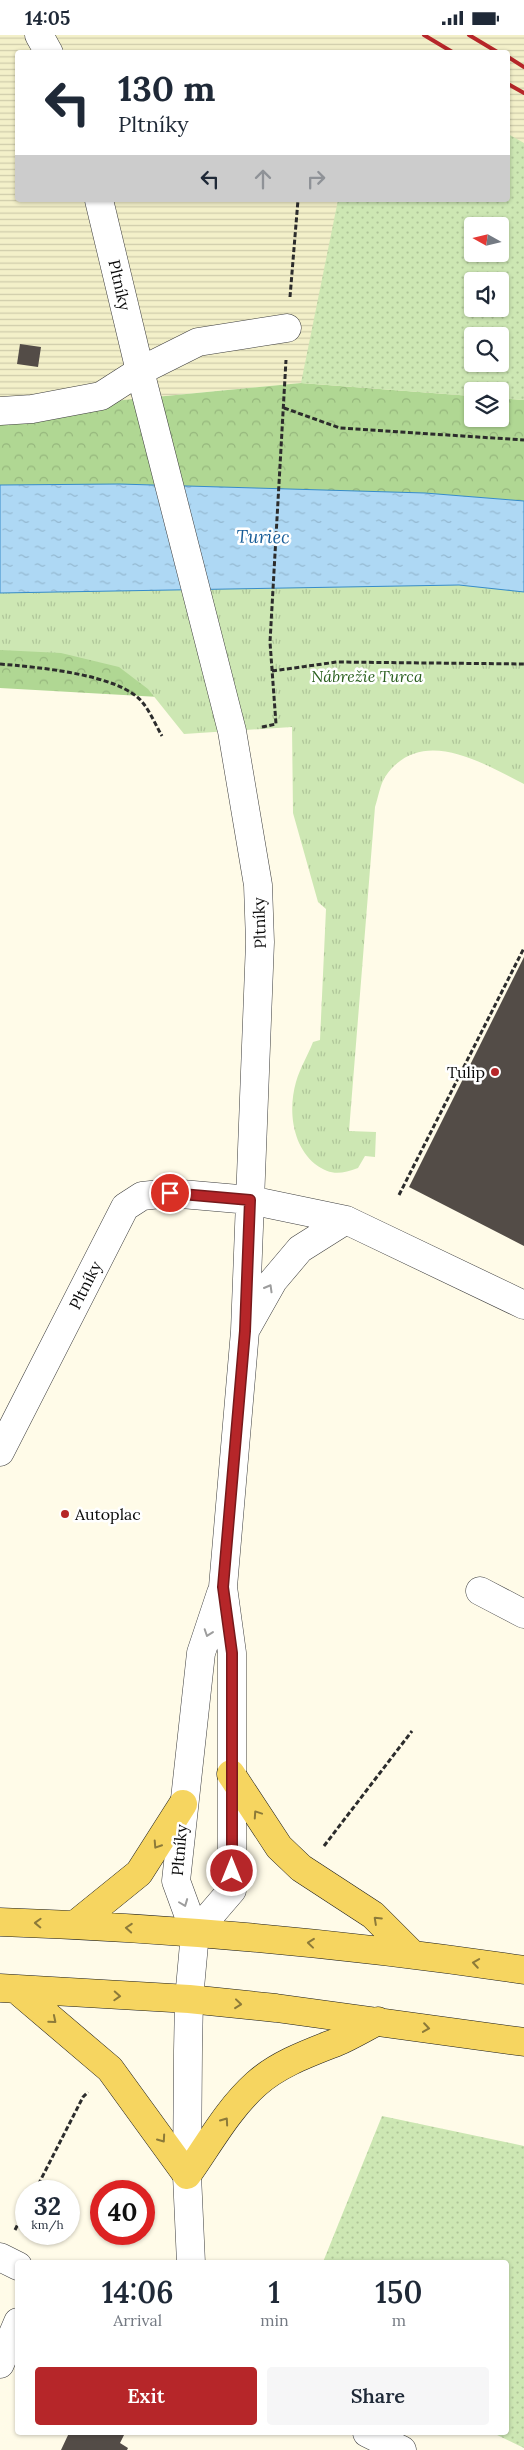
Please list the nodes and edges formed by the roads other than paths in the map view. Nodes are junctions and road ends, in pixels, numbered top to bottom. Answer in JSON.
{"nodes":[{"id":1,"x":39,"y":35,"type":"edge"},
{"id":2,"x":47,"y":50,"type":"edge"},
{"id":3,"x":99,"y":202,"type":"edge"},
{"id":4,"x":287,"y":328,"type":"road end"},
{"id":5,"x":140,"y":371,"type":"junction"},
{"id":6,"x":0,"y":411,"type":"edge"},
{"id":7,"x":250,"y":1200,"type":"junction"},
{"id":8,"x":346,"y":1220,"type":"junction"},
{"id":9,"x":524,"y":1305,"type":"edge"},
{"id":10,"x":245,"y":1331,"type":"junction"},
{"id":11,"x":0,"y":1452,"type":"edge"},
{"id":12,"x":223,"y":1587,"type":"junction"},
{"id":13,"x":480,"y":1591,"type":"dead end"},
{"id":14,"x":524,"y":1614,"type":"edge"},
{"id":15,"x":232,"y":1774,"type":"junction"},
{"id":16,"x":183,"y":1804,"type":"junction"},
{"id":17,"x":0,"y":1922,"type":"edge"},
{"id":18,"x":76,"y":1924,"type":"junction"},
{"id":19,"x":195,"y":1933,"type":"junction"},
{"id":20,"x":412,"y":1954,"type":"junction"},
{"id":21,"x":524,"y":1970,"type":"edge"},
{"id":22,"x":8,"y":1988,"type":"edge"},
{"id":23,"x":189,"y":1999,"type":"junction"},
{"id":24,"x":378,"y":2021,"type":"junction"},
{"id":25,"x":524,"y":2042,"type":"edge"},
{"id":26,"x":187,"y":2175,"type":"junction"},
{"id":27,"x":0,"y":2257,"type":"edge"},
{"id":28,"x":191,"y":2260,"type":"edge"},
{"id":29,"x":15,"y":2264,"type":"edge"},
{"id":30,"x":15,"y":2329,"type":"edge"},
{"id":31,"x":0,"y":2364,"type":"edge"},
{"id":32,"x":371,"y":2435,"type":"edge"},
{"id":33,"x":402,"y":2450,"type":"edge"}],
"edges":[{"from":1,"to":2,"type":"street"},
{"from":3,"to":5,"type":"street","name":"Pltníky"},
{"from":4,"to":5,"type":"street"},
{"from":5,"to":6,"type":"street"},
{"from":5,"to":7,"type":"street","name":"Pltníky"},
{"from":7,"to":8,"type":"street"},
{"from":7,"to":10,"type":"street","name":"Pltníky"},
{"from":7,"to":11,"type":"street","name":"Pltníky"},
{"from":8,"to":9,"type":"street"},
{"from":10,"to":8,"type":"street","one_way":true},
{"from":10,"to":12,"type":"street","name":"Pltníky"},
{"from":12,"to":15,"type":"street","name":"Pltníky"},
{"from":12,"to":16,"type":"street","name":"Pltníky","one_way":true},
{"from":13,"to":14,"type":"street"},
{"from":15,"to":19,"type":"street","name":"Pltníky"},
{"from":20,"to":15,"type":"main road","one_way":true},
{"from":16,"to":18,"type":"main road","one_way":true},
{"from":16,"to":19,"type":"street","name":"Pltníky","one_way":true},
{"from":18,"to":17,"type":"main road","one_way":true},
{"from":19,"to":18,"type":"main road","one_way":true},
{"from":20,"to":19,"type":"main road","one_way":true},
{"from":19,"to":23,"type":"street"},
{"from":21,"to":20,"type":"main road","one_way":true},
{"from":22,"to":23,"type":"main road","one_way":true},
{"from":22,"to":26,"type":"main road","one_way":true},
{"from":23,"to":24,"type":"main road","one_way":true},
{"from":23,"to":26,"type":"street"},
{"from":24,"to":25,"type":"main road","one_way":true},
{"from":26,"to":24,"type":"main road","one_way":true},
{"from":26,"to":28,"type":"street"},
{"from":27,"to":29,"type":"street"},
{"from":30,"to":31,"type":"street"},
{"from":32,"to":33,"type":"street"}]}
